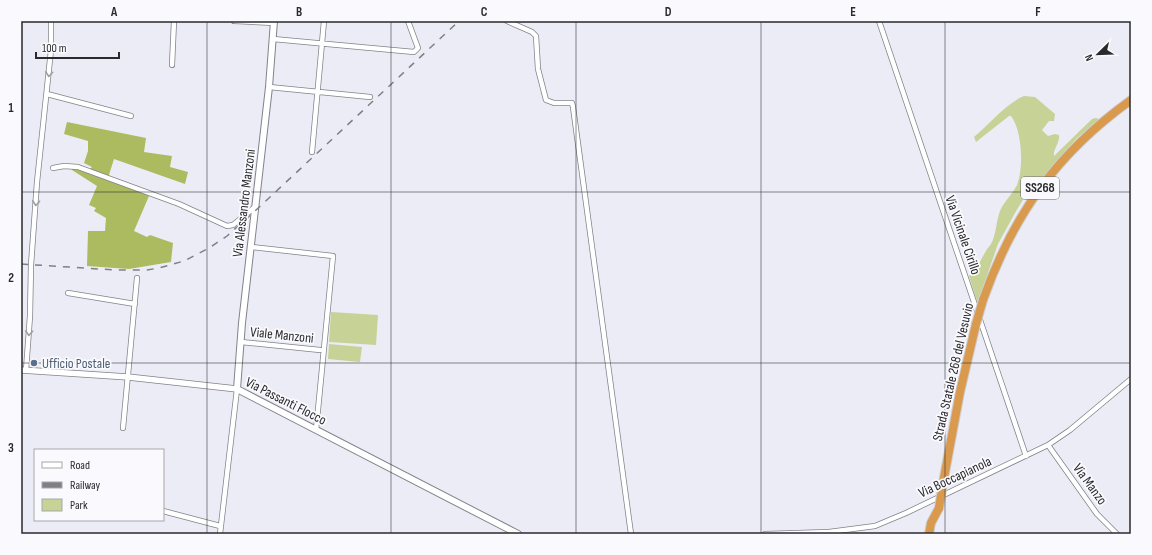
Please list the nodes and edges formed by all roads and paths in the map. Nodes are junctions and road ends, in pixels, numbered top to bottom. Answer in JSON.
{"nodes":[{"id":1,"x":51,"y":21,"type":"edge"},
{"id":2,"x":174,"y":21,"type":"edge"},
{"id":3,"x":234,"y":21,"type":"edge"},
{"id":4,"x":324,"y":21,"type":"edge"},
{"id":5,"x":408,"y":21,"type":"edge"},
{"id":6,"x":507,"y":21,"type":"edge"},
{"id":7,"x":879,"y":21,"type":"edge"},
{"id":8,"x":274,"y":22,"type":"edge"},
{"id":9,"x":273,"y":39,"type":"junction"},
{"id":10,"x":322,"y":44,"type":"junction"},
{"id":11,"x":172,"y":65,"type":"dead end"},
{"id":12,"x":269,"y":86,"type":"junction"},
{"id":13,"x":318,"y":91,"type":"junction"},
{"id":14,"x":47,"y":94,"type":"junction"},
{"id":15,"x":370,"y":97,"type":"dead end"},
{"id":16,"x":1131,"y":100,"type":"edge"},
{"id":17,"x":131,"y":116,"type":"dead end"},
{"id":18,"x":312,"y":152,"type":"dead end"},
{"id":19,"x":53,"y":168,"type":"dead end"},
{"id":20,"x":256,"y":206,"type":"junction"},
{"id":21,"x":251,"y":247,"type":"junction"},
{"id":22,"x":137,"y":278,"type":"dead end"},
{"id":23,"x":68,"y":293,"type":"dead end"},
{"id":24,"x":135,"y":304,"type":"junction"},
{"id":25,"x":241,"y":342,"type":"junction"},
{"id":26,"x":320,"y":350,"type":"dead end"},
{"id":27,"x":23,"y":370,"type":"edge"},
{"id":28,"x":128,"y":377,"type":"junction"},
{"id":29,"x":1131,"y":379,"type":"edge"},
{"id":30,"x":236,"y":388,"type":"junction"},
{"id":31,"x":123,"y":428,"type":"dead end"},
{"id":32,"x":316,"y":430,"type":"junction"},
{"id":33,"x":1048,"y":445,"type":"junction"},
{"id":34,"x":1026,"y":456,"type":"junction"},
{"id":35,"x":938,"y":508,"type":"junction"},
{"id":36,"x":164,"y":511,"type":"edge"},
{"id":37,"x":220,"y":526,"type":"junction"},
{"id":38,"x":220,"y":534,"type":"edge"},
{"id":39,"x":518,"y":534,"type":"edge"},
{"id":40,"x":631,"y":534,"type":"edge"},
{"id":41,"x":765,"y":534,"type":"edge"},
{"id":42,"x":929,"y":534,"type":"edge"},
{"id":43,"x":934,"y":534,"type":"edge"},
{"id":44,"x":1117,"y":534,"type":"edge"}],
"edges":[{"from":1,"to":14,"type":"street","one_way":true},
{"from":2,"to":11,"type":"street"},
{"from":3,"to":8,"type":"street"},
{"from":4,"to":10,"type":"street"},
{"from":5,"to":10,"type":"street"},
{"from":6,"to":40,"type":"street"},
{"from":7,"to":34,"type":"street","name":"Via Vicinale Cirillo"},
{"from":8,"to":9,"type":"main road","name":"Via Alessandro Manzoni"},
{"from":9,"to":10,"type":"street"},
{"from":9,"to":12,"type":"main road","name":"Via Alessandro Manzoni"},
{"from":10,"to":13,"type":"street"},
{"from":12,"to":13,"type":"street"},
{"from":12,"to":20,"type":"main road","name":"Via Alessandro Manzoni"},
{"from":13,"to":15,"type":"street"},
{"from":13,"to":18,"type":"street"},
{"from":14,"to":17,"type":"street"},
{"from":14,"to":27,"type":"street","one_way":true},
{"from":16,"to":35,"type":"highway","name":"Strada Statale 268 del Vesuvio","number":"SS268","bridge":true},
{"from":19,"to":20,"type":"street"},
{"from":20,"to":21,"type":"main road","name":"Via Alessandro Manzoni"},
{"from":21,"to":25,"type":"main road","name":"Via Alessandro Manzoni"},
{"from":21,"to":32,"type":"street"},
{"from":22,"to":24,"type":"street"},
{"from":23,"to":24,"type":"street"},
{"from":24,"to":28,"type":"street"},
{"from":25,"to":26,"type":"street","name":"Viale Manzoni"},
{"from":25,"to":30,"type":"main road","name":"Via Alessandro Manzoni"},
{"from":27,"to":28,"type":"street","name":"Via Passanti Flocco"},
{"from":28,"to":30,"type":"street","name":"Via Passanti Flocco"},
{"from":28,"to":31,"type":"street"},
{"from":29,"to":33,"type":"street","name":"Via Boccapianola"},
{"from":30,"to":32,"type":"main road","name":"Via Passanti Flocco"},
{"from":30,"to":37,"type":"street"},
{"from":32,"to":39,"type":"main road","name":"Via Passanti Flocco"},
{"from":33,"to":34,"type":"street","name":"Via Boccapianola"},
{"from":33,"to":44,"type":"street","name":"Via Manzo"},
{"from":34,"to":41,"type":"street","name":"Via Boccapianola"},
{"from":35,"to":42,"type":"highway"},
{"from":35,"to":43,"type":"highway","name":"Strada Statale 268 del Vesuvio","number":"SS268"},
{"from":36,"to":37,"type":"street"},
{"from":37,"to":38,"type":"street"}]}
